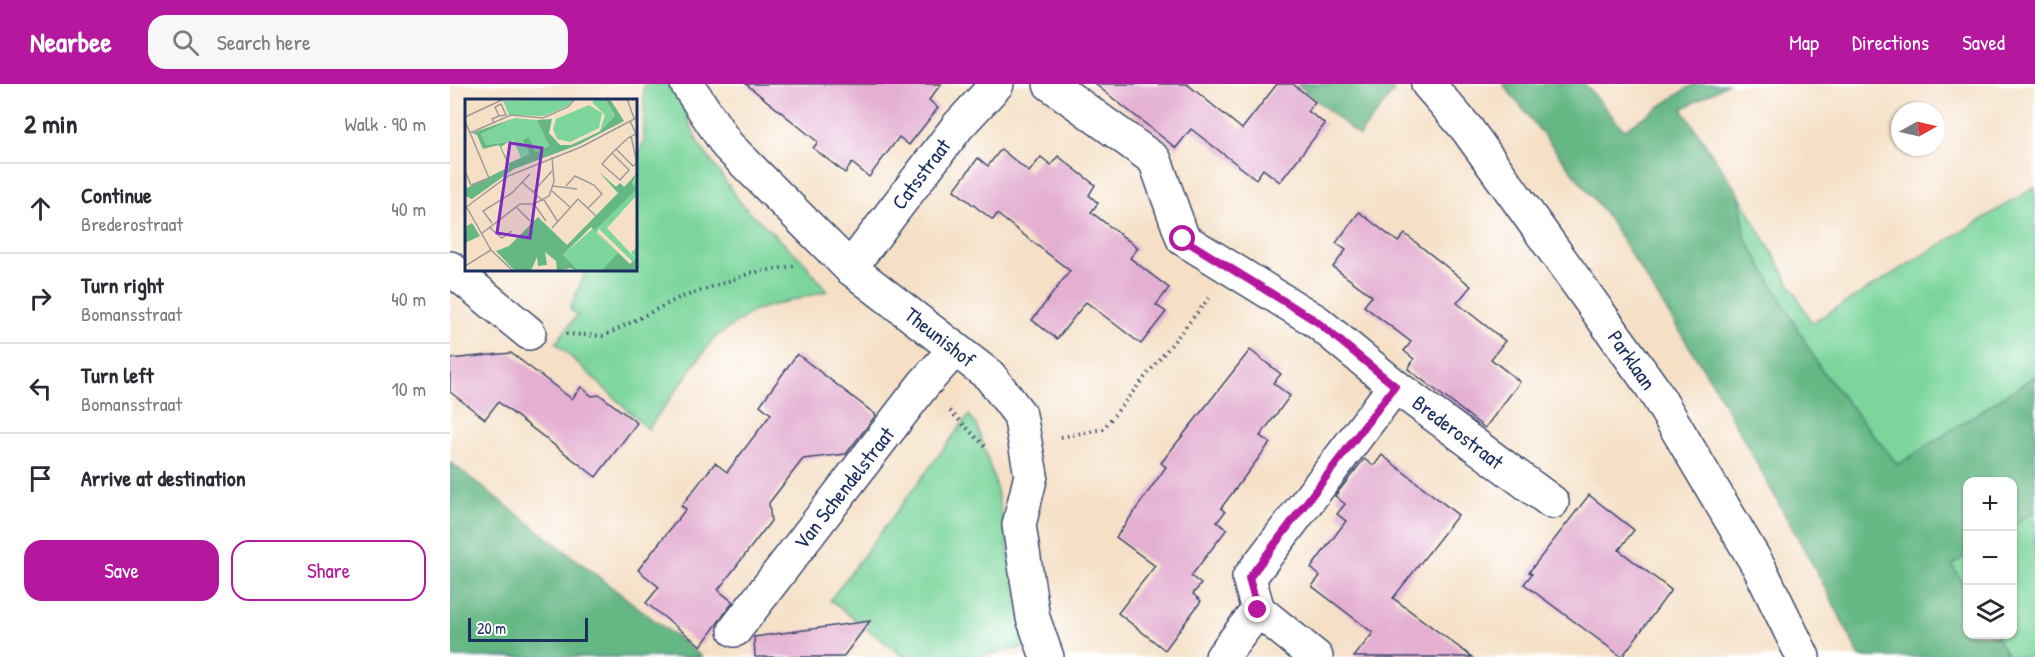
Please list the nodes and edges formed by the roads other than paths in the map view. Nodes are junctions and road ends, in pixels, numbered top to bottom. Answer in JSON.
{"nodes":[{"id":1,"x":687,"y":84,"type":"edge"},
{"id":2,"x":997,"y":84,"type":"edge"},
{"id":3,"x":1050,"y":84,"type":"edge"},
{"id":4,"x":1428,"y":84,"type":"edge"},
{"id":5,"x":450,"y":268,"type":"edge"},
{"id":6,"x":850,"y":268,"type":"junction"},
{"id":7,"x":529,"y":333,"type":"road end"},
{"id":8,"x":955,"y":349,"type":"junction"},
{"id":9,"x":1395,"y":386,"type":"junction"},
{"id":10,"x":1552,"y":502,"type":"dead end"},
{"id":11,"x":1258,"y":610,"type":"junction"},
{"id":12,"x":735,"y":630,"type":"dead end"},
{"id":13,"x":1045,"y":656,"type":"edge"},
{"id":14,"x":1222,"y":657,"type":"edge"},
{"id":15,"x":1316,"y":657,"type":"edge"},
{"id":16,"x":1803,"y":657,"type":"edge"}],
"edges":[{"from":1,"to":6,"type":"street","name":"Theunishof"},
{"from":2,"to":6,"type":"street","name":"Catsstraat"},
{"from":3,"to":9,"type":"street","name":"Brederostraat"},
{"from":4,"to":16,"type":"street","name":"Parklaan"},
{"from":5,"to":7,"type":"street"},
{"from":6,"to":8,"type":"street","name":"Theunishof"},
{"from":8,"to":12,"type":"street","name":"Van Schendelstraat"},
{"from":8,"to":13,"type":"street","name":"Theunishof"},
{"from":9,"to":10,"type":"street","name":"Brederostraat"},
{"from":9,"to":11,"type":"street"},
{"from":11,"to":14,"type":"street"},
{"from":11,"to":15,"type":"street"}]}
